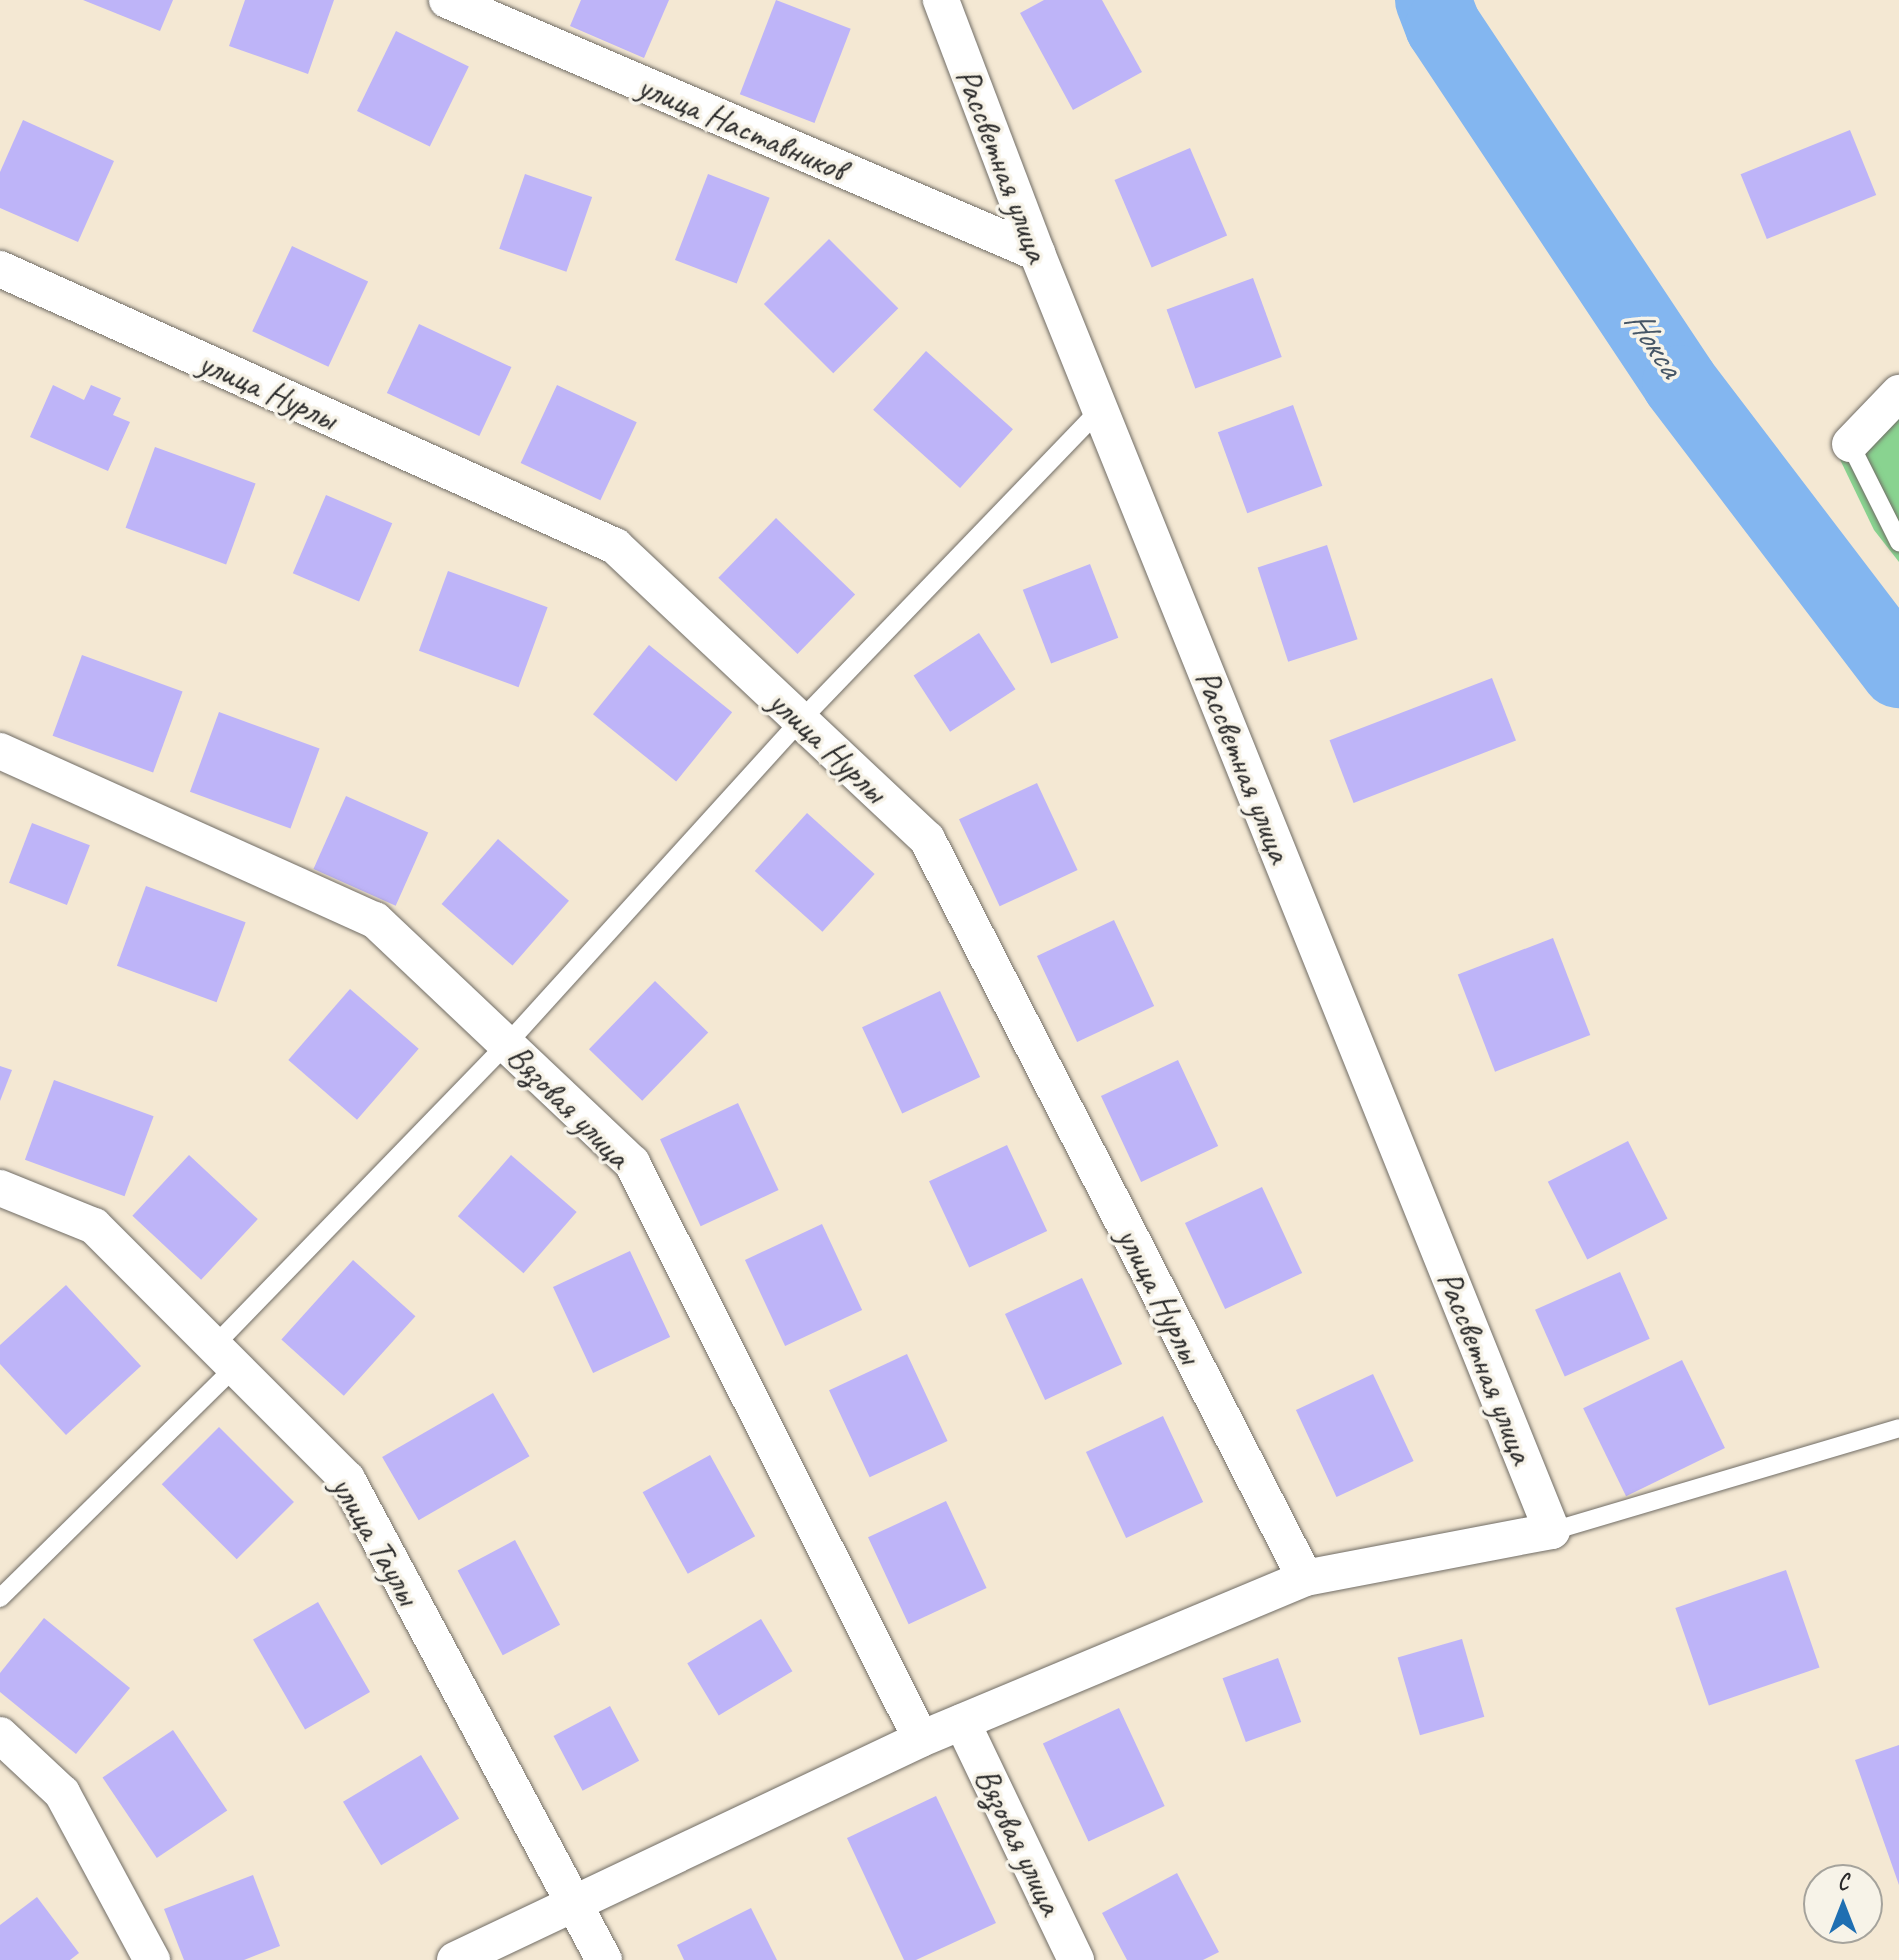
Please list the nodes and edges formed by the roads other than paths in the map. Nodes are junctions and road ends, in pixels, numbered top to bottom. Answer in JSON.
{"nodes":[{"id":1,"x":447,"y":0,"type":"edge"},
{"id":2,"x":941,"y":0,"type":"edge"},
{"id":3,"x":1037,"y":253,"type":"junction"},
{"id":4,"x":0,"y":269,"type":"edge"},
{"id":5,"x":1899,"y":393,"type":"edge"},
{"id":6,"x":1099,"y":410,"type":"junction"},
{"id":7,"x":1850,"y":444,"type":"joint"},
{"id":8,"x":1899,"y":542,"type":"edge"},
{"id":9,"x":801,"y":720,"type":"junction"},
{"id":10,"x":0,"y":751,"type":"edge"},
{"id":11,"x":507,"y":1044,"type":"junction"},
{"id":12,"x":0,"y":1188,"type":"edge"},
{"id":13,"x":224,"y":1356,"type":"junction"},
{"id":14,"x":1899,"y":1428,"type":"edge"},
{"id":15,"x":1552,"y":1531,"type":"junction"},
{"id":16,"x":1305,"y":1578,"type":"junction"},
{"id":17,"x":0,"y":1598,"type":"edge"},
{"id":18,"x":962,"y":1722,"type":"junction"},
{"id":19,"x":0,"y":1735,"type":"edge"},
{"id":20,"x":921,"y":1739,"type":"junction"},
{"id":21,"x":572,"y":1902,"type":"junction"},
{"id":22,"x":152,"y":1960,"type":"edge"},
{"id":23,"x":455,"y":1960,"type":"edge"},
{"id":24,"x":604,"y":1960,"type":"edge"},
{"id":25,"x":1076,"y":1960,"type":"edge"}],
"edges":[{"from":1,"to":3,"type":"street","name":"улица Наставников"},
{"from":2,"to":3,"type":"street","name":"Рассветная улица"},
{"from":3,"to":6,"type":"street","name":"Рассветная улица"},
{"from":4,"to":9,"type":"street","name":"улица Нурлы"},
{"from":5,"to":7,"type":"street"},
{"from":6,"to":9,"type":"lane"},
{"from":6,"to":15,"type":"street","name":"Рассветная улица"},
{"from":7,"to":8,"type":"lane"},
{"from":9,"to":11,"type":"lane"},
{"from":9,"to":16,"type":"street","name":"улица Нурлы"},
{"from":10,"to":11,"type":"street","name":"Вязовая улица"},
{"from":11,"to":13,"type":"lane"},
{"from":11,"to":20,"type":"street","name":"Вязовая улица"},
{"from":12,"to":13,"type":"street","name":"улица Таулы"},
{"from":13,"to":17,"type":"lane"},
{"from":13,"to":21,"type":"street","name":"улица Таулы"},
{"from":14,"to":15,"type":"lane"},
{"from":15,"to":16,"type":"street"},
{"from":16,"to":18,"type":"street"},
{"from":18,"to":20,"type":"street"},
{"from":18,"to":25,"type":"street","name":"Вязовая улица"},
{"from":19,"to":22,"type":"street"},
{"from":20,"to":21,"type":"street"},
{"from":21,"to":23,"type":"street"},
{"from":21,"to":24,"type":"street","name":"улица Таулы"}]}
